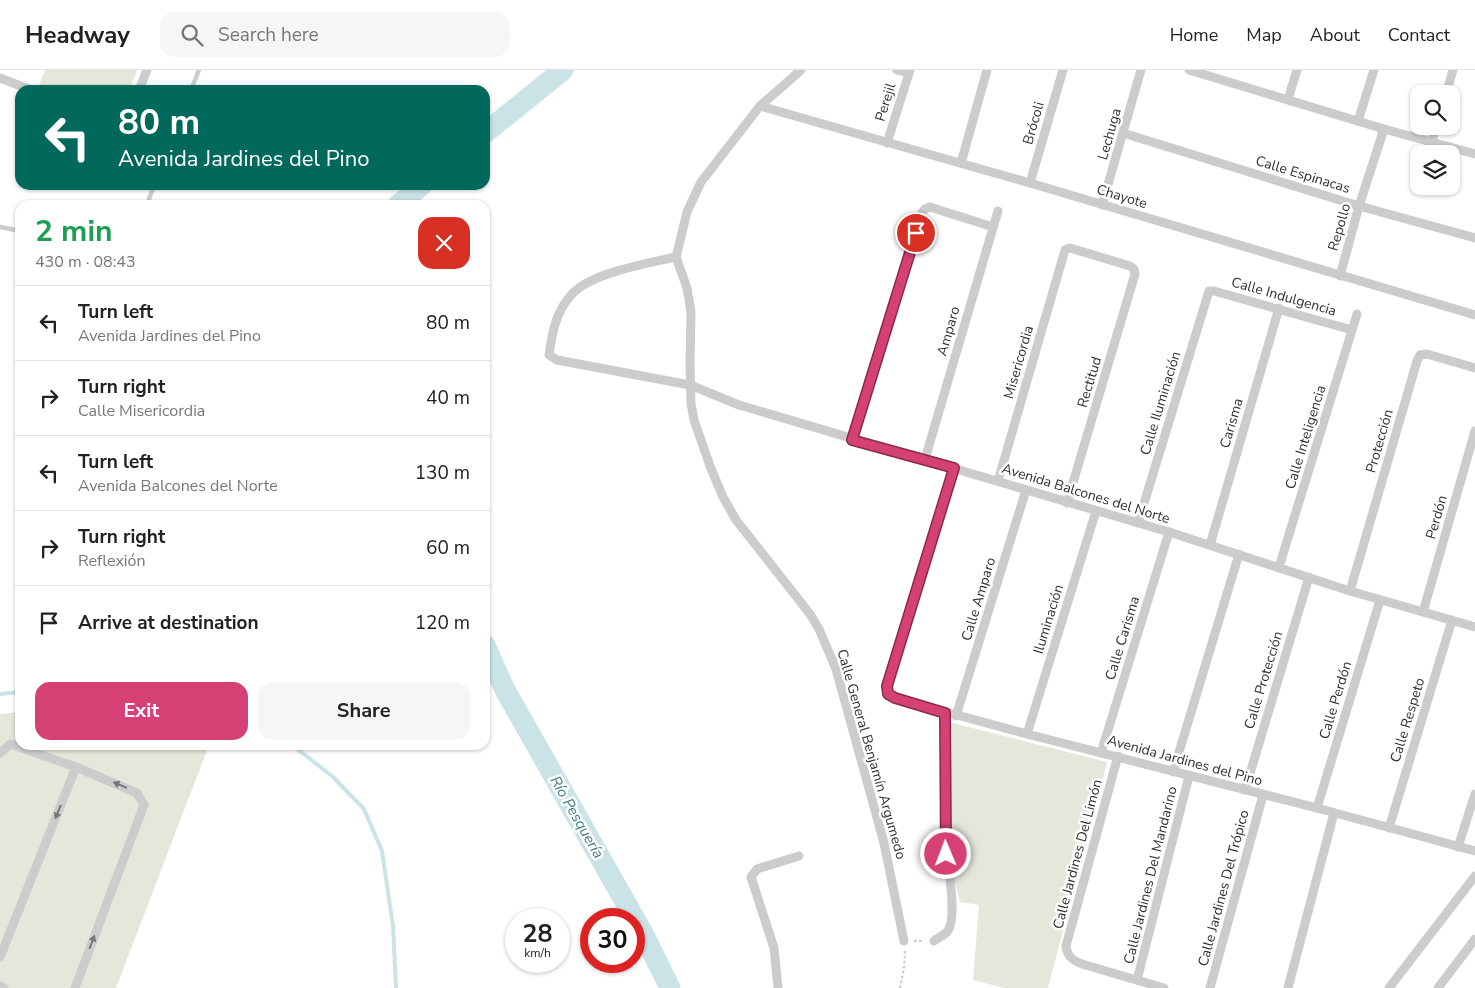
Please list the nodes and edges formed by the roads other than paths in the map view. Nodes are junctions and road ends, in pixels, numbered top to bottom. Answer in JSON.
{"nodes":[{"id":1,"x":146,"y":70,"type":"edge"},
{"id":2,"x":199,"y":70,"type":"edge"},
{"id":3,"x":801,"y":70,"type":"edge"},
{"id":4,"x":897,"y":70,"type":"edge"},
{"id":5,"x":987,"y":70,"type":"edge"},
{"id":6,"x":1063,"y":70,"type":"edge"},
{"id":7,"x":1141,"y":70,"type":"edge"},
{"id":8,"x":1189,"y":70,"type":"edge"},
{"id":9,"x":1297,"y":70,"type":"edge"},
{"id":10,"x":1374,"y":70,"type":"edge"},
{"id":11,"x":1453,"y":70,"type":"edge"},
{"id":12,"x":909,"y":72,"type":"edge"},
{"id":13,"x":1218,"y":74,"type":"edge"},
{"id":14,"x":0,"y":78,"type":"edge"},
{"id":15,"x":18,"y":85,"type":"edge"},
{"id":16,"x":141,"y":85,"type":"edge"},
{"id":17,"x":193,"y":85,"type":"edge"},
{"id":18,"x":1449,"y":85,"type":"edge"},
{"id":19,"x":1288,"y":100,"type":"junction"},
{"id":20,"x":760,"y":106,"type":"junction"},
{"id":21,"x":1358,"y":121,"type":"junction"},
{"id":22,"x":1384,"y":129,"type":"junction"},
{"id":23,"x":1124,"y":133,"type":"junction"},
{"id":24,"x":1434,"y":135,"type":"edge"},
{"id":25,"x":1432,"y":141,"type":"junction"},
{"id":26,"x":887,"y":143,"type":"junction"},
{"id":27,"x":1475,"y":154,"type":"edge"},
{"id":28,"x":960,"y":163,"type":"junction"},
{"id":29,"x":1030,"y":183,"type":"junction"},
{"id":30,"x":1102,"y":205,"type":"junction"},
{"id":31,"x":1359,"y":206,"type":"junction"},
{"id":32,"x":998,"y":211,"type":"dead end"},
{"id":33,"x":0,"y":227,"type":"edge"},
{"id":34,"x":993,"y":227,"type":"junction"},
{"id":35,"x":15,"y":230,"type":"edge"},
{"id":36,"x":1475,"y":238,"type":"edge"},
{"id":37,"x":676,"y":257,"type":"junction"},
{"id":38,"x":1134,"y":269,"type":"joint"},
{"id":39,"x":1340,"y":276,"type":"junction"},
{"id":40,"x":1209,"y":291,"type":"joint"},
{"id":41,"x":1279,"y":308,"type":"junction"},
{"id":42,"x":1357,"y":314,"type":"dead end"},
{"id":43,"x":1475,"y":315,"type":"edge"},
{"id":44,"x":1352,"y":330,"type":"junction"},
{"id":45,"x":1475,"y":368,"type":"edge"},
{"id":46,"x":690,"y":385,"type":"junction"},
{"id":47,"x":1475,"y":431,"type":"edge"},
{"id":48,"x":852,"y":440,"type":"junction"},
{"id":49,"x":925,"y":459,"type":"junction"},
{"id":50,"x":954,"y":468,"type":"junction"},
{"id":51,"x":998,"y":481,"type":"junction"},
{"id":52,"x":1026,"y":490,"type":"junction"},
{"id":53,"x":1067,"y":502,"type":"junction"},
{"id":54,"x":1096,"y":511,"type":"junction"},
{"id":55,"x":1138,"y":523,"type":"junction"},
{"id":56,"x":1169,"y":532,"type":"junction"},
{"id":57,"x":1210,"y":545,"type":"junction"},
{"id":58,"x":1239,"y":554,"type":"junction"},
{"id":59,"x":1279,"y":568,"type":"junction"},
{"id":60,"x":1309,"y":577,"type":"junction"},
{"id":61,"x":1350,"y":591,"type":"junction"},
{"id":62,"x":1380,"y":600,"type":"junction"},
{"id":63,"x":1423,"y":612,"type":"junction"},
{"id":64,"x":1452,"y":620,"type":"junction"},
{"id":65,"x":1475,"y":627,"type":"edge"},
{"id":66,"x":945,"y":713,"type":"junction"},
{"id":67,"x":956,"y":716,"type":"junction"},
{"id":68,"x":1027,"y":734,"type":"junction"},
{"id":69,"x":15,"y":746,"type":"edge"},
{"id":70,"x":27,"y":750,"type":"edge"},
{"id":71,"x":0,"y":753,"type":"edge"},
{"id":72,"x":1101,"y":753,"type":"junction"},
{"id":73,"x":1118,"y":756,"type":"junction"},
{"id":74,"x":76,"y":767,"type":"junction"},
{"id":75,"x":1173,"y":772,"type":"junction"},
{"id":76,"x":1189,"y":776,"type":"junction"},
{"id":77,"x":1245,"y":790,"type":"junction"},
{"id":78,"x":1475,"y":794,"type":"edge"},
{"id":79,"x":1263,"y":795,"type":"junction"},
{"id":80,"x":1316,"y":808,"type":"junction"},
{"id":81,"x":1334,"y":813,"type":"junction"},
{"id":82,"x":1389,"y":828,"type":"junction"},
{"id":83,"x":1458,"y":847,"type":"junction"},
{"id":84,"x":1475,"y":851,"type":"edge"},
{"id":85,"x":799,"y":856,"type":"dead end"},
{"id":86,"x":1475,"y":876,"type":"edge"},
{"id":87,"x":1475,"y":939,"type":"edge"},
{"id":88,"x":904,"y":941,"type":"road end"},
{"id":89,"x":934,"y":941,"type":"road end"},
{"id":90,"x":0,"y":957,"type":"edge"},
{"id":91,"x":1137,"y":980,"type":"junction"},
{"id":92,"x":0,"y":986,"type":"edge"},
{"id":93,"x":4,"y":988,"type":"edge"},
{"id":94,"x":75,"y":988,"type":"edge"},
{"id":95,"x":778,"y":988,"type":"edge"},
{"id":96,"x":1164,"y":988,"type":"edge"},
{"id":97,"x":1210,"y":988,"type":"edge"},
{"id":98,"x":1288,"y":988,"type":"edge"},
{"id":99,"x":1389,"y":988,"type":"edge"},
{"id":100,"x":1438,"y":988,"type":"edge"}],
"edges":[{"from":1,"to":16,"type":"street"},
{"from":2,"to":17,"type":"lane"},
{"from":3,"to":20,"type":"street"},
{"from":4,"to":12,"type":"street"},
{"from":5,"to":28,"type":"street"},
{"from":6,"to":29,"type":"street","name":"Brócoli"},
{"from":7,"to":23,"type":"street","name":"Lechuga"},
{"from":8,"to":13,"type":"street"},
{"from":9,"to":19,"type":"street"},
{"from":10,"to":21,"type":"street"},
{"from":11,"to":18,"type":"street"},
{"from":12,"to":26,"type":"street","name":"Perejil"},
{"from":13,"to":19,"type":"street"},
{"from":14,"to":15,"type":"street"},
{"from":19,"to":21,"type":"street"},
{"from":20,"to":26,"type":"street","name":"Chayote"},
{"from":20,"to":37,"type":"street"},
{"from":21,"to":22,"type":"street"},
{"from":22,"to":25,"type":"street"},
{"from":22,"to":31,"type":"street","name":"Repollo"},
{"from":23,"to":30,"type":"street","name":"Lechuga"},
{"from":23,"to":31,"type":"street","name":"Calle Espinacas"},
{"from":24,"to":25,"type":"street"},
{"from":25,"to":27,"type":"street"},
{"from":26,"to":28,"type":"street","name":"Chayote"},
{"from":28,"to":29,"type":"street","name":"Chayote"},
{"from":29,"to":30,"type":"street","name":"Chayote"},
{"from":30,"to":39,"type":"street","name":"Chayote"},
{"from":31,"to":36,"type":"street","name":"Calle Espinacas"},
{"from":31,"to":39,"type":"street","name":"Repollo"},
{"from":32,"to":34,"type":"street","name":"Amparo"},
{"from":33,"to":35,"type":"lane"},
{"from":34,"to":48,"type":"street"},
{"from":34,"to":49,"type":"street","name":"Amparo"},
{"from":37,"to":46,"type":"street","name":"Calle General Benjamín Argumedo"},
{"from":37,"to":46,"type":"street","name":"Avenida Balcones del Norte"},
{"from":38,"to":51,"type":"street","name":"Misericordia"},
{"from":38,"to":53,"type":"street","name":"Rectitud"},
{"from":39,"to":43,"type":"street","name":"Chayote"},
{"from":40,"to":41,"type":"street","name":"Calle Indulgencia"},
{"from":40,"to":55,"type":"street","name":"Calle Iluminación"},
{"from":41,"to":44,"type":"street","name":"Calle Indulgencia"},
{"from":41,"to":57,"type":"street","name":"Carisma"},
{"from":42,"to":44,"type":"street","name":"Calle Inteligencia"},
{"from":44,"to":59,"type":"street","name":"Calle Inteligencia"},
{"from":45,"to":61,"type":"street","name":"Protección"},
{"from":46,"to":48,"type":"street","name":"Avenida Balcones del Norte"},
{"from":46,"to":88,"type":"street","name":"Calle General Benjamín Argumedo"},
{"from":47,"to":63,"type":"street","name":"Perdón"},
{"from":48,"to":49,"type":"street","name":"Avenida Balcones del Norte"},
{"from":49,"to":50,"type":"street","name":"Avenida Balcones del Norte"},
{"from":50,"to":51,"type":"street","name":"Avenida Balcones del Norte"},
{"from":50,"to":66,"type":"street","name":"Avenida Jardines del Pino"},
{"from":51,"to":52,"type":"street","name":"Avenida Balcones del Norte"},
{"from":52,"to":53,"type":"street","name":"Avenida Balcones del Norte"},
{"from":52,"to":67,"type":"street","name":"Calle Amparo"},
{"from":53,"to":54,"type":"street","name":"Avenida Balcones del Norte"},
{"from":54,"to":55,"type":"street","name":"Avenida Balcones del Norte"},
{"from":54,"to":68,"type":"street","name":"Iluminación"},
{"from":55,"to":56,"type":"street","name":"Avenida Balcones del Norte"},
{"from":56,"to":57,"type":"street","name":"Avenida Balcones del Norte"},
{"from":56,"to":72,"type":"street","name":"Calle Carisma"},
{"from":57,"to":58,"type":"street","name":"Avenida Balcones del Norte"},
{"from":58,"to":59,"type":"street","name":"Avenida Balcones del Norte"},
{"from":58,"to":75,"type":"street"},
{"from":59,"to":60,"type":"street","name":"Avenida Balcones del Norte"},
{"from":60,"to":61,"type":"street","name":"Avenida Balcones del Norte"},
{"from":60,"to":77,"type":"street","name":"Calle Protección"},
{"from":61,"to":62,"type":"street","name":"Avenida Balcones del Norte"},
{"from":62,"to":63,"type":"street","name":"Avenida Balcones del Norte"},
{"from":62,"to":80,"type":"street","name":"Calle Perdón"},
{"from":63,"to":64,"type":"street","name":"Avenida Balcones del Norte"},
{"from":64,"to":65,"type":"street","name":"Avenida Balcones del Norte"},
{"from":64,"to":82,"type":"street","name":"Calle Respeto"},
{"from":66,"to":67,"type":"street","name":"Avenida Jardines del Pino"},
{"from":66,"to":89,"type":"street"},
{"from":67,"to":68,"type":"street","name":"Avenida Jardines del Pino"},
{"from":68,"to":72,"type":"street","name":"Avenida Jardines del Pino"},
{"from":69,"to":71,"type":"street"},
{"from":70,"to":74,"type":"street"},
{"from":72,"to":73,"type":"street","name":"Avenida Jardines del Pino"},
{"from":73,"to":75,"type":"street","name":"Avenida Jardines del Pino"},
{"from":73,"to":91,"type":"street","name":"Calle Jardines Del Limón"},
{"from":74,"to":90,"type":"street","one_way":true},
{"from":94,"to":74,"type":"street","one_way":true},
{"from":75,"to":76,"type":"street","name":"Avenida Jardines del Pino"},
{"from":76,"to":77,"type":"street","name":"Avenida Jardines del Pino"},
{"from":76,"to":91,"type":"street","name":"Calle Jardines Del Mandarino"},
{"from":77,"to":79,"type":"street","name":"Avenida Jardines del Pino"},
{"from":78,"to":83,"type":"street"},
{"from":79,"to":80,"type":"street","name":"Avenida Jardines del Pino"},
{"from":79,"to":97,"type":"street","name":"Calle Jardines Del Trópico"},
{"from":80,"to":81,"type":"street","name":"Avenida Jardines del Pino"},
{"from":81,"to":82,"type":"street","name":"Avenida Jardines del Pino"},
{"from":81,"to":98,"type":"street"},
{"from":82,"to":83,"type":"street","name":"Avenida Jardines del Pino"},
{"from":83,"to":84,"type":"street","name":"Avenida Jardines del Pino"},
{"from":85,"to":95,"type":"street"},
{"from":86,"to":99,"type":"street"},
{"from":87,"to":100,"type":"street"},
{"from":91,"to":96,"type":"street"},
{"from":92,"to":93,"type":"street"}]}
